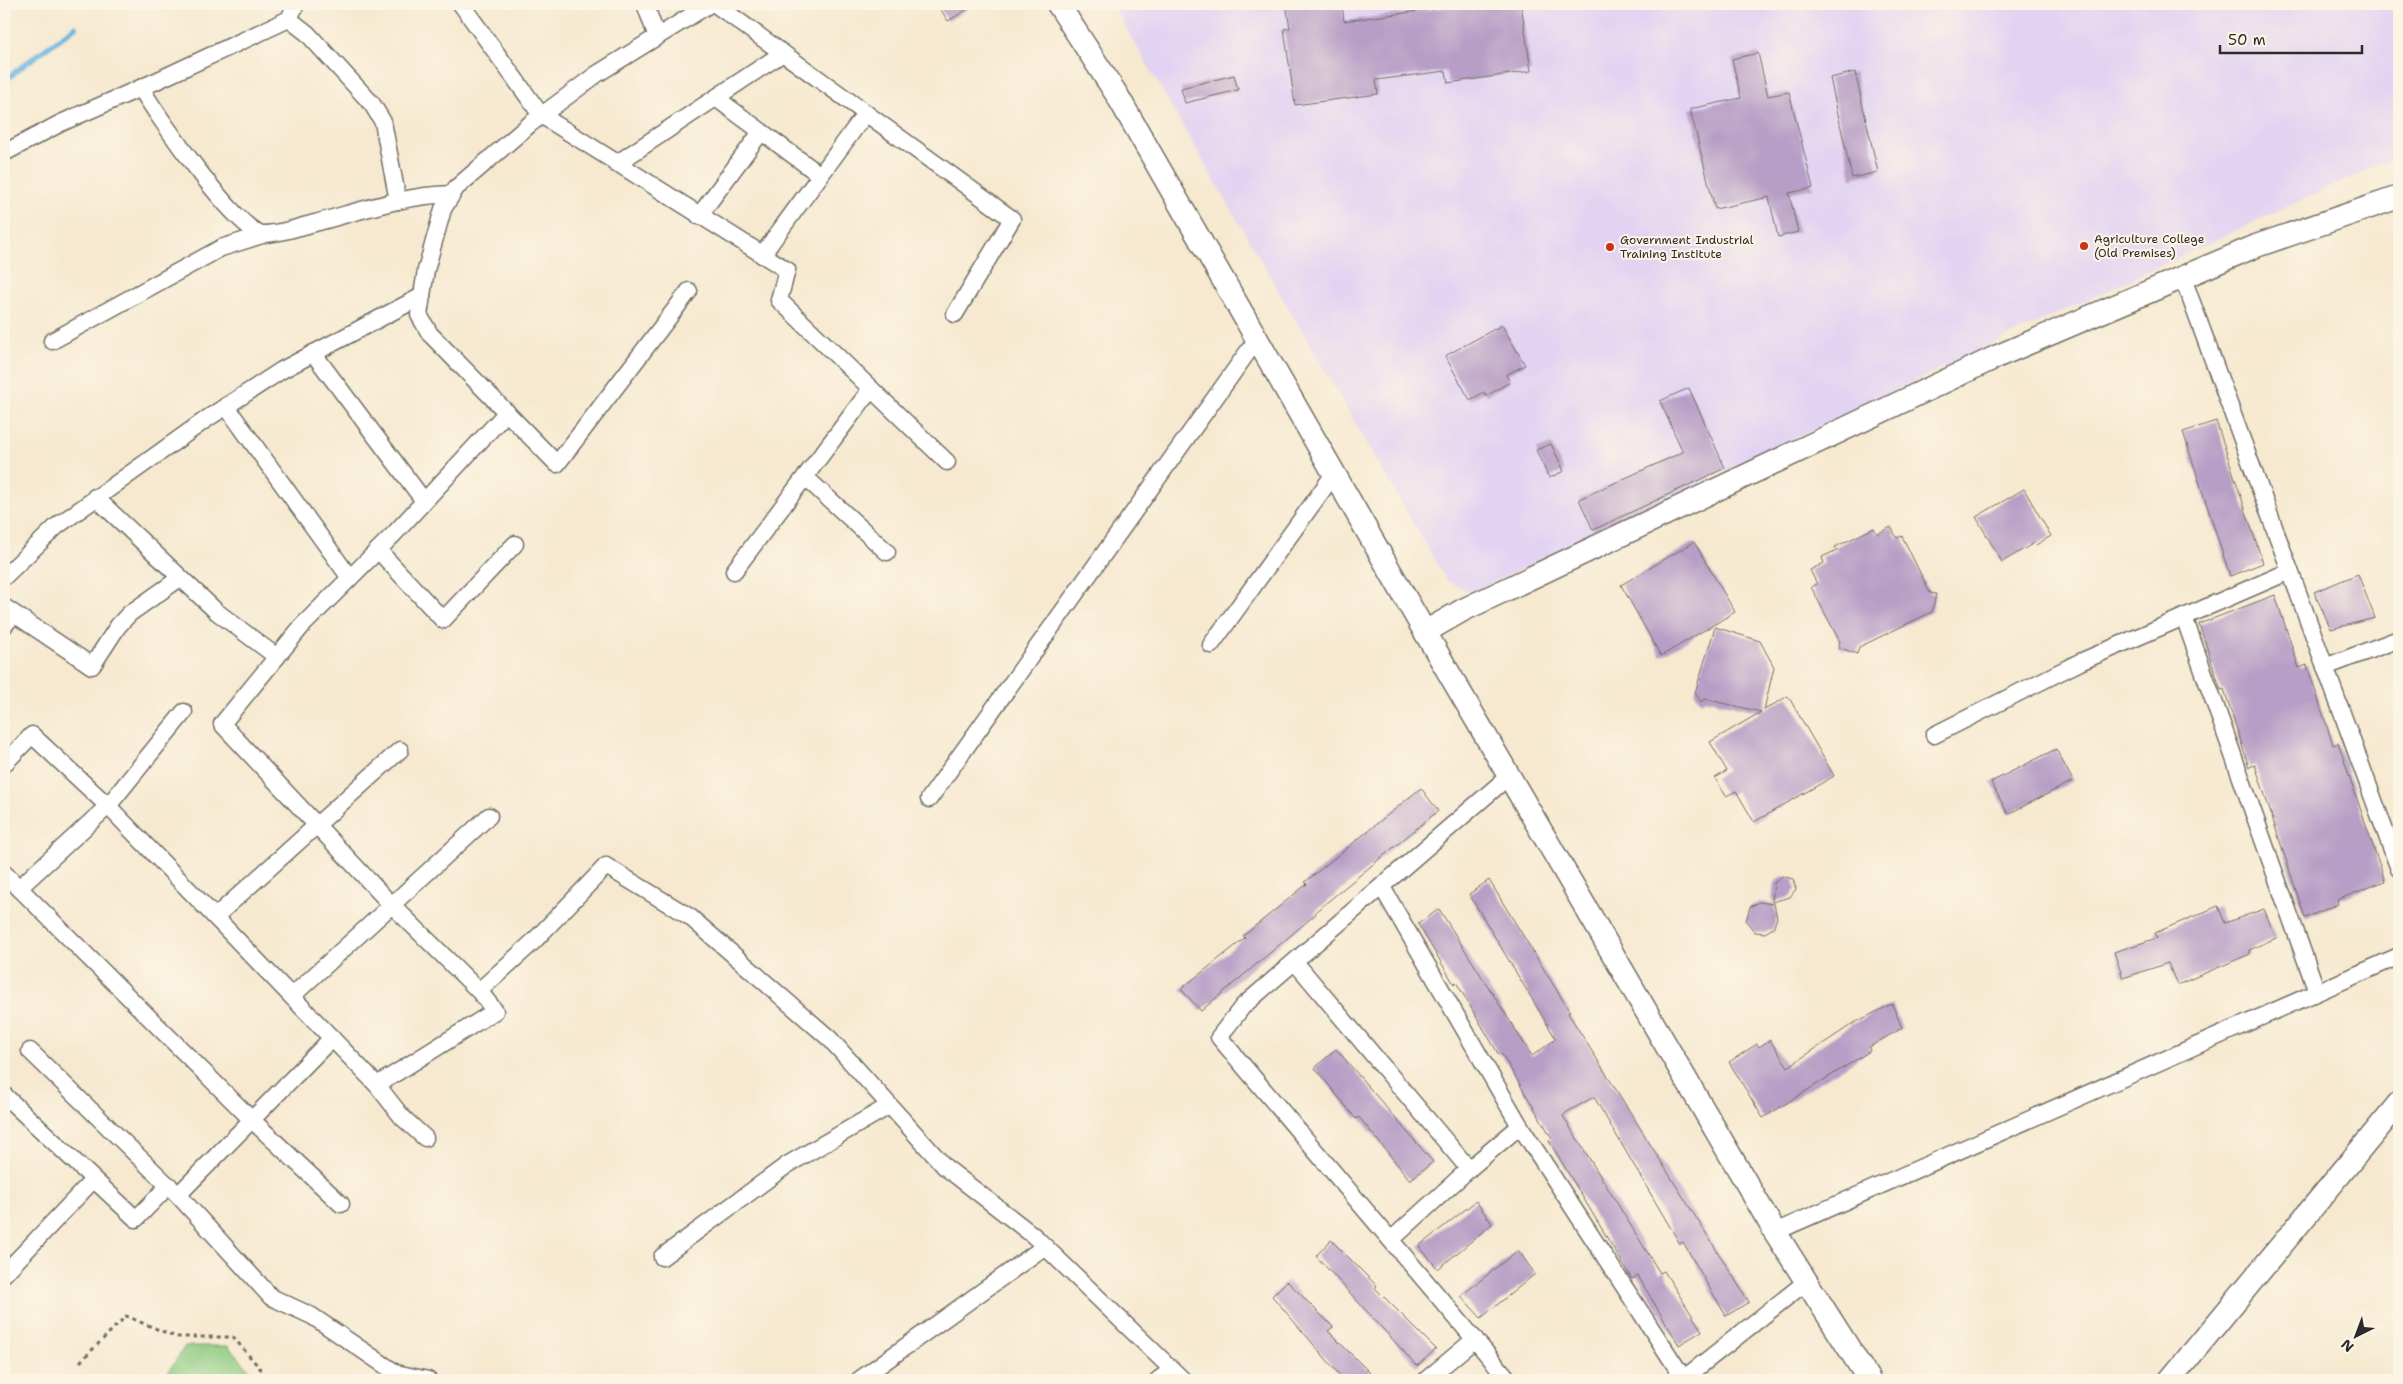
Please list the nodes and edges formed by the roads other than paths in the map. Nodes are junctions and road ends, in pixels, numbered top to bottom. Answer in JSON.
{"nodes":[{"id":1,"x":296,"y":4,"type":"edge"},
{"id":2,"x":461,"y":4,"type":"edge"},
{"id":3,"x":645,"y":4,"type":"edge"},
{"id":4,"x":710,"y":4,"type":"edge"},
{"id":5,"x":715,"y":4,"type":"edge"},
{"id":6,"x":1058,"y":4,"type":"edge"},
{"id":7,"x":289,"y":19,"type":"junction"},
{"id":8,"x":657,"y":37,"type":"junction"},
{"id":9,"x":784,"y":53,"type":"junction"},
{"id":10,"x":141,"y":88,"type":"junction"},
{"id":11,"x":716,"y":98,"type":"junction"},
{"id":12,"x":866,"y":113,"type":"junction"},
{"id":13,"x":541,"y":115,"type":"junction"},
{"id":14,"x":761,"y":132,"type":"junction"},
{"id":15,"x":4,"y":153,"type":"edge"},
{"id":16,"x":616,"y":164,"type":"junction"},
{"id":17,"x":820,"y":175,"type":"junction"},
{"id":18,"x":452,"y":194,"type":"junction"},
{"id":19,"x":2399,"y":197,"type":"edge"},
{"id":20,"x":398,"y":201,"type":"junction"},
{"id":21,"x":699,"y":216,"type":"junction"},
{"id":22,"x":262,"y":234,"type":"junction"},
{"id":23,"x":762,"y":255,"type":"junction"},
{"id":24,"x":2182,"y":278,"type":"junction"},
{"id":25,"x":689,"y":291,"type":"dead end"},
{"id":26,"x":422,"y":296,"type":"junction"},
{"id":27,"x":955,"y":314,"type":"dead end"},
{"id":28,"x":1257,"y":339,"type":"junction"},
{"id":29,"x":52,"y":341,"type":"dead end"},
{"id":30,"x":314,"y":353,"type":"junction"},
{"id":31,"x":871,"y":389,"type":"junction"},
{"id":32,"x":226,"y":406,"type":"junction"},
{"id":33,"x":507,"y":412,"type":"junction"},
{"id":34,"x":947,"y":462,"type":"dead end"},
{"id":35,"x":1334,"y":474,"type":"junction"},
{"id":36,"x":805,"y":477,"type":"junction"},
{"id":37,"x":96,"y":498,"type":"junction"},
{"id":38,"x":424,"y":501,"type":"junction"},
{"id":39,"x":515,"y":544,"type":"dead end"},
{"id":40,"x":378,"y":550,"type":"junction"},
{"id":41,"x":887,"y":552,"type":"dead end"},
{"id":42,"x":734,"y":571,"type":"dead end"},
{"id":43,"x":2290,"y":571,"type":"junction"},
{"id":44,"x":4,"y":577,"type":"edge"},
{"id":45,"x":180,"y":578,"type":"junction"},
{"id":46,"x":350,"y":578,"type":"junction"},
{"id":47,"x":7,"y":616,"type":"edge"},
{"id":48,"x":2184,"y":617,"type":"junction"},
{"id":49,"x":1425,"y":632,"type":"junction"},
{"id":50,"x":2399,"y":639,"type":"edge"},
{"id":51,"x":1211,"y":645,"type":"dead end"},
{"id":52,"x":277,"y":657,"type":"junction"},
{"id":53,"x":2325,"y":667,"type":"junction"},
{"id":54,"x":184,"y":712,"type":"dead end"},
{"id":55,"x":1934,"y":735,"type":"dead end"},
{"id":56,"x":400,"y":750,"type":"dead end"},
{"id":57,"x":4,"y":764,"type":"edge"},
{"id":58,"x":1509,"y":776,"type":"junction"},
{"id":59,"x":929,"y":799,"type":"dead end"},
{"id":60,"x":108,"y":806,"type":"junction"},
{"id":61,"x":488,"y":816,"type":"dead end"},
{"id":62,"x":317,"y":826,"type":"junction"},
{"id":63,"x":2399,"y":869,"type":"edge"},
{"id":64,"x":4,"y":873,"type":"edge"},
{"id":65,"x":1382,"y":887,"type":"junction"},
{"id":66,"x":19,"y":888,"type":"junction"},
{"id":67,"x":392,"y":906,"type":"junction"},
{"id":68,"x":215,"y":917,"type":"junction"},
{"id":69,"x":2399,"y":956,"type":"edge"},
{"id":70,"x":1295,"y":962,"type":"junction"},
{"id":71,"x":479,"y":991,"type":"junction"},
{"id":72,"x":2317,"y":992,"type":"junction"},
{"id":73,"x":292,"y":996,"type":"junction"},
{"id":74,"x":332,"y":1038,"type":"junction"},
{"id":75,"x":30,"y":1051,"type":"dead end"},
{"id":76,"x":377,"y":1085,"type":"junction"},
{"id":77,"x":4,"y":1095,"type":"edge"},
{"id":78,"x":2399,"y":1104,"type":"edge"},
{"id":79,"x":889,"y":1106,"type":"junction"},
{"id":80,"x":252,"y":1120,"type":"junction"},
{"id":81,"x":1520,"y":1126,"type":"junction"},
{"id":82,"x":425,"y":1138,"type":"dead end"},
{"id":83,"x":1469,"y":1169,"type":"junction"},
{"id":84,"x":94,"y":1180,"type":"junction"},
{"id":85,"x":174,"y":1190,"type":"junction"},
{"id":86,"x":341,"y":1204,"type":"dead end"},
{"id":87,"x":1775,"y":1232,"type":"junction"},
{"id":88,"x":1391,"y":1240,"type":"junction"},
{"id":89,"x":1044,"y":1247,"type":"junction"},
{"id":90,"x":662,"y":1257,"type":"dead end"},
{"id":91,"x":4,"y":1274,"type":"edge"},
{"id":92,"x":1806,"y":1282,"type":"junction"},
{"id":93,"x":1474,"y":1339,"type":"junction"},
{"id":94,"x":1177,"y":1375,"type":"edge"},
{"id":95,"x":428,"y":1380,"type":"edge"},
{"id":96,"x":858,"y":1380,"type":"edge"},
{"id":97,"x":1158,"y":1380,"type":"edge"},
{"id":98,"x":1426,"y":1380,"type":"edge"},
{"id":99,"x":1509,"y":1380,"type":"edge"},
{"id":100,"x":1683,"y":1380,"type":"edge"},
{"id":101,"x":1868,"y":1380,"type":"edge"},
{"id":102,"x":2170,"y":1380,"type":"edge"}],
"edges":[{"from":1,"to":7,"type":"street"},
{"from":2,"to":13,"type":"street"},
{"from":3,"to":8,"type":"street"},
{"from":4,"to":8,"type":"street"},
{"from":5,"to":9,"type":"street"},
{"from":6,"to":28,"type":"main road"},
{"from":7,"to":10,"type":"street"},
{"from":7,"to":20,"type":"street"},
{"from":8,"to":13,"type":"street"},
{"from":9,"to":11,"type":"street"},
{"from":9,"to":12,"type":"street"},
{"from":10,"to":15,"type":"street"},
{"from":10,"to":22,"type":"street"},
{"from":11,"to":14,"type":"street"},
{"from":11,"to":16,"type":"street"},
{"from":12,"to":17,"type":"street"},
{"from":12,"to":27,"type":"street"},
{"from":13,"to":16,"type":"street"},
{"from":13,"to":18,"type":"street"},
{"from":14,"to":17,"type":"street"},
{"from":14,"to":21,"type":"street"},
{"from":16,"to":21,"type":"street"},
{"from":17,"to":23,"type":"street"},
{"from":18,"to":20,"type":"street"},
{"from":18,"to":26,"type":"street"},
{"from":19,"to":24,"type":"main road"},
{"from":20,"to":22,"type":"street"},
{"from":21,"to":23,"type":"street"},
{"from":22,"to":29,"type":"street"},
{"from":23,"to":31,"type":"street"},
{"from":24,"to":43,"type":"street"},
{"from":24,"to":49,"type":"main road"},
{"from":25,"to":33,"type":"street"},
{"from":26,"to":30,"type":"street"},
{"from":26,"to":33,"type":"street"},
{"from":28,"to":35,"type":"main road"},
{"from":28,"to":59,"type":"street"},
{"from":30,"to":32,"type":"street"},
{"from":30,"to":38,"type":"street"},
{"from":31,"to":34,"type":"street"},
{"from":31,"to":36,"type":"street"},
{"from":32,"to":37,"type":"street"},
{"from":32,"to":46,"type":"street"},
{"from":33,"to":38,"type":"street"},
{"from":35,"to":49,"type":"main road"},
{"from":35,"to":51,"type":"street"},
{"from":36,"to":41,"type":"street"},
{"from":36,"to":42,"type":"street"},
{"from":37,"to":44,"type":"street"},
{"from":37,"to":45,"type":"street"},
{"from":38,"to":40,"type":"street"},
{"from":39,"to":40,"type":"street"},
{"from":40,"to":46,"type":"street"},
{"from":43,"to":48,"type":"street"},
{"from":43,"to":53,"type":"street"},
{"from":45,"to":47,"type":"street"},
{"from":45,"to":52,"type":"street"},
{"from":46,"to":52,"type":"street"},
{"from":48,"to":55,"type":"street"},
{"from":48,"to":72,"type":"street"},
{"from":49,"to":58,"type":"main road"},
{"from":50,"to":53,"type":"street"},
{"from":52,"to":62,"type":"street"},
{"from":53,"to":63,"type":"street"},
{"from":54,"to":60,"type":"street"},
{"from":56,"to":62,"type":"street"},
{"from":57,"to":60,"type":"street"},
{"from":58,"to":65,"type":"street"},
{"from":58,"to":87,"type":"main road"},
{"from":60,"to":66,"type":"street"},
{"from":60,"to":68,"type":"street"},
{"from":61,"to":67,"type":"street"},
{"from":62,"to":67,"type":"street"},
{"from":62,"to":68,"type":"street"},
{"from":64,"to":66,"type":"street"},
{"from":65,"to":70,"type":"street"},
{"from":65,"to":81,"type":"street"},
{"from":66,"to":80,"type":"street"},
{"from":67,"to":71,"type":"street"},
{"from":67,"to":73,"type":"street"},
{"from":68,"to":73,"type":"street"},
{"from":69,"to":72,"type":"street"},
{"from":70,"to":83,"type":"street"},
{"from":70,"to":88,"type":"street"},
{"from":71,"to":76,"type":"street"},
{"from":71,"to":79,"type":"street"},
{"from":72,"to":87,"type":"street"},
{"from":73,"to":74,"type":"street"},
{"from":74,"to":76,"type":"street"},
{"from":74,"to":80,"type":"street"},
{"from":75,"to":85,"type":"street"},
{"from":76,"to":82,"type":"street"},
{"from":77,"to":84,"type":"street"},
{"from":78,"to":102,"type":"main road"},
{"from":79,"to":89,"type":"street"},
{"from":79,"to":90,"type":"street"},
{"from":80,"to":85,"type":"street"},
{"from":80,"to":86,"type":"street"},
{"from":81,"to":83,"type":"street"},
{"from":81,"to":100,"type":"street"},
{"from":83,"to":88,"type":"street"},
{"from":84,"to":85,"type":"street"},
{"from":84,"to":91,"type":"street"},
{"from":85,"to":95,"type":"street"},
{"from":87,"to":92,"type":"main road"},
{"from":88,"to":93,"type":"street"},
{"from":89,"to":94,"type":"street"},
{"from":89,"to":96,"type":"street"},
{"from":92,"to":100,"type":"street"},
{"from":92,"to":101,"type":"main road"},
{"from":93,"to":98,"type":"street"},
{"from":93,"to":99,"type":"street"},
{"from":94,"to":97,"type":"street"}]}
